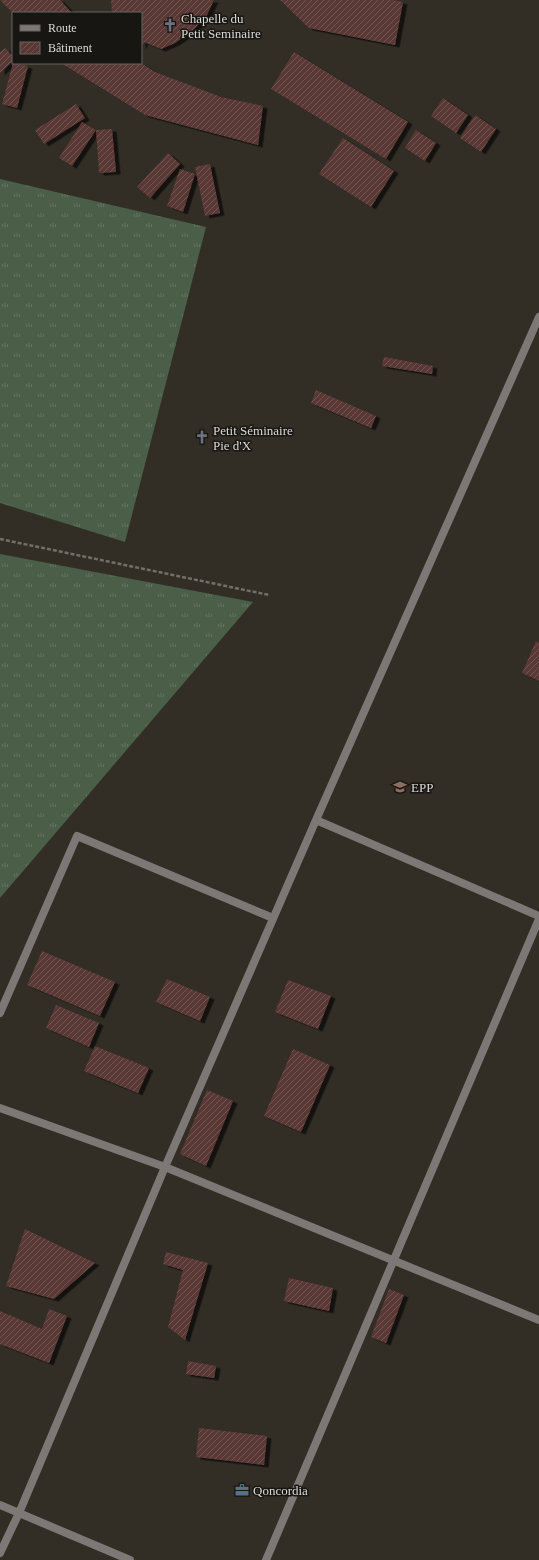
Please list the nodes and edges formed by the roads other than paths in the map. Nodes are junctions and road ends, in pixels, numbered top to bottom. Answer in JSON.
{"nodes":[{"id":1,"x":539,"y":317,"type":"edge"},
{"id":2,"x":316,"y":820,"type":"junction"},
{"id":3,"x":539,"y":916,"type":"edge"},
{"id":4,"x":273,"y":918,"type":"junction"},
{"id":5,"x":539,"y":919,"type":"edge"},
{"id":6,"x":0,"y":1013,"type":"edge"},
{"id":7,"x":0,"y":1108,"type":"edge"},
{"id":8,"x":165,"y":1167,"type":"junction"},
{"id":9,"x":394,"y":1260,"type":"junction"},
{"id":10,"x":539,"y":1320,"type":"edge"},
{"id":11,"x":0,"y":1505,"type":"edge"},
{"id":12,"x":19,"y":1513,"type":"junction"},
{"id":13,"x":0,"y":1552,"type":"edge"},
{"id":14,"x":130,"y":1560,"type":"edge"},
{"id":15,"x":266,"y":1560,"type":"edge"}],
"edges":[{"from":1,"to":2,"type":"street"},
{"from":2,"to":3,"type":"street"},
{"from":2,"to":4,"type":"street"},
{"from":4,"to":6,"type":"street"},
{"from":4,"to":8,"type":"street"},
{"from":5,"to":9,"type":"street"},
{"from":7,"to":8,"type":"street"},
{"from":8,"to":9,"type":"street"},
{"from":8,"to":12,"type":"street"},
{"from":9,"to":10,"type":"street"},
{"from":9,"to":15,"type":"street"},
{"from":11,"to":12,"type":"street"},
{"from":12,"to":13,"type":"street"},
{"from":12,"to":14,"type":"street"}]}
